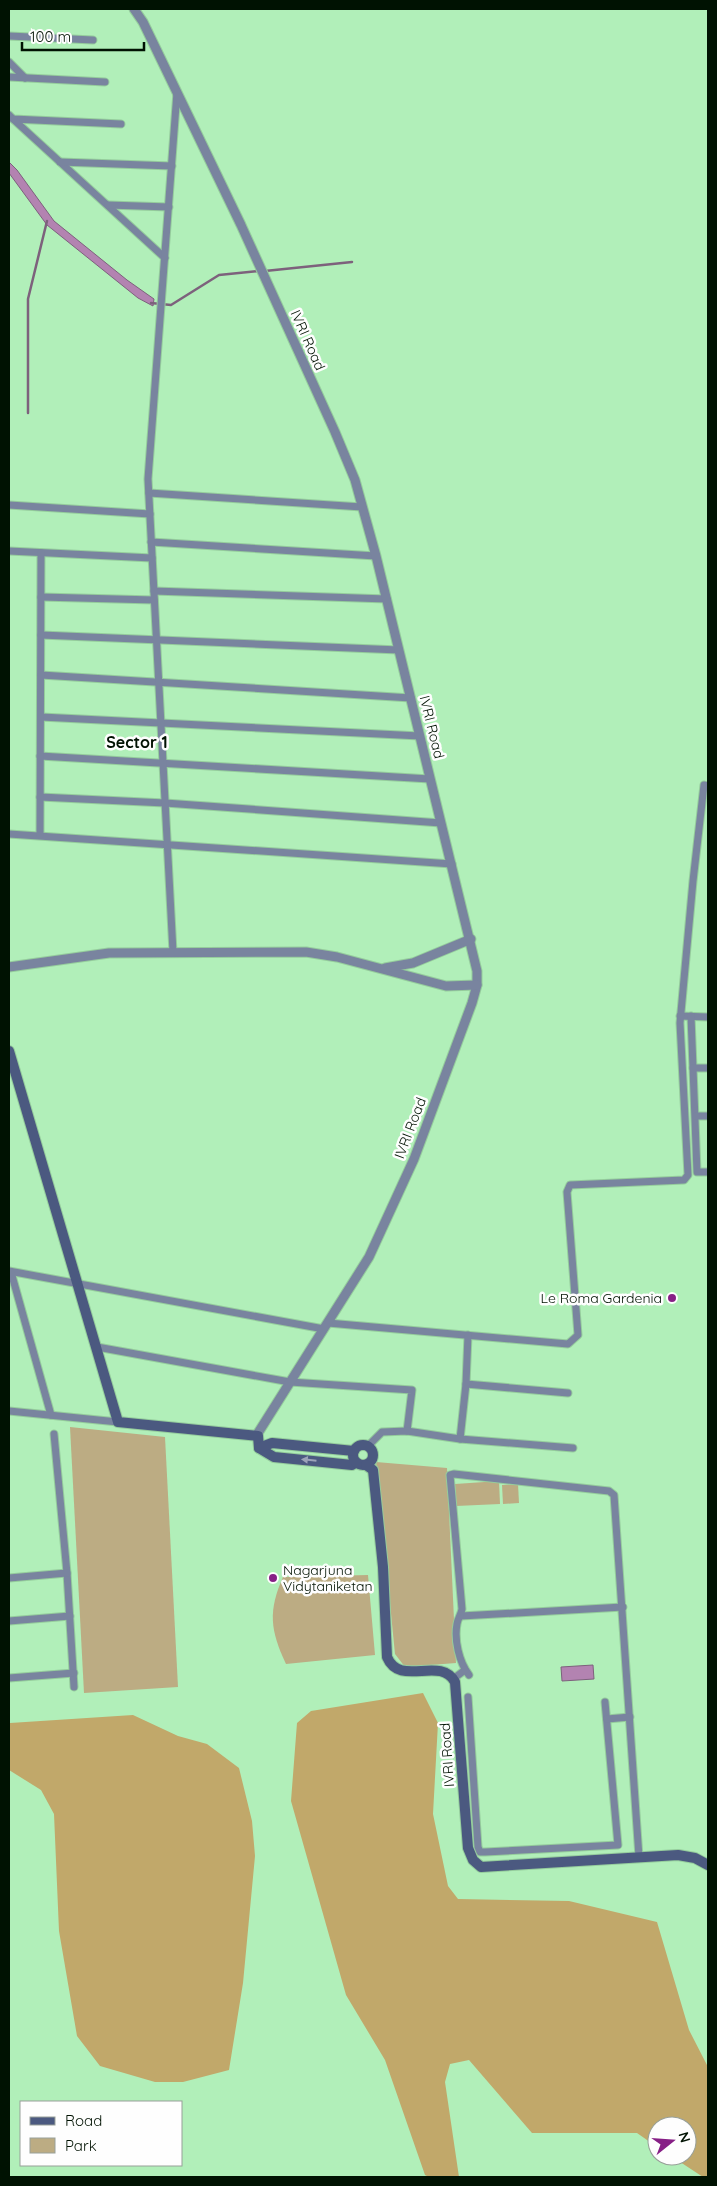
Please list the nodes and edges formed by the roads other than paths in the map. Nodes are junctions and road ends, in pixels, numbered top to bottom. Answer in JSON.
{"nodes":[{"id":1,"x":134,"y":9,"type":"edge"},
{"id":2,"x":9,"y":36,"type":"edge"},
{"id":3,"x":93,"y":40,"type":"dead end"},
{"id":4,"x":9,"y":62,"type":"edge"},
{"id":5,"x":9,"y":77,"type":"edge"},
{"id":6,"x":25,"y":78,"type":"junction"},
{"id":7,"x":105,"y":82,"type":"dead end"},
{"id":8,"x":177,"y":92,"type":"junction"},
{"id":9,"x":11,"y":117,"type":"edge"},
{"id":10,"x":121,"y":124,"type":"dead end"},
{"id":11,"x":60,"y":162,"type":"junction"},
{"id":12,"x":172,"y":166,"type":"junction"},
{"id":13,"x":108,"y":205,"type":"junction"},
{"id":14,"x":169,"y":207,"type":"junction"},
{"id":15,"x":165,"y":258,"type":"junction"},
{"id":16,"x":149,"y":493,"type":"junction"},
{"id":17,"x":9,"y":505,"type":"edge"},
{"id":18,"x":362,"y":507,"type":"junction"},
{"id":19,"x":150,"y":514,"type":"junction"},
{"id":20,"x":151,"y":542,"type":"junction"},
{"id":21,"x":9,"y":551,"type":"edge"},
{"id":22,"x":41,"y":553,"type":"junction"},
{"id":23,"x":376,"y":556,"type":"junction"},
{"id":24,"x":152,"y":558,"type":"junction"},
{"id":25,"x":154,"y":591,"type":"junction"},
{"id":26,"x":41,"y":597,"type":"junction"},
{"id":27,"x":386,"y":599,"type":"junction"},
{"id":28,"x":154,"y":600,"type":"junction"},
{"id":29,"x":41,"y":635,"type":"junction"},
{"id":30,"x":157,"y":640,"type":"junction"},
{"id":31,"x":399,"y":650,"type":"junction"},
{"id":32,"x":41,"y":674,"type":"junction"},
{"id":33,"x":159,"y":682,"type":"junction"},
{"id":34,"x":411,"y":698,"type":"junction"},
{"id":35,"x":40,"y":718,"type":"junction"},
{"id":36,"x":161,"y":722,"type":"junction"},
{"id":37,"x":420,"y":736,"type":"junction"},
{"id":38,"x":40,"y":756,"type":"junction"},
{"id":39,"x":163,"y":764,"type":"junction"},
{"id":40,"x":430,"y":780,"type":"junction"},
{"id":41,"x":708,"y":786,"type":"edge"},
{"id":42,"x":40,"y":797,"type":"junction"},
{"id":43,"x":165,"y":803,"type":"junction"},
{"id":44,"x":441,"y":823,"type":"junction"},
{"id":45,"x":9,"y":834,"type":"edge"},
{"id":46,"x":40,"y":835,"type":"junction"},
{"id":47,"x":167,"y":844,"type":"junction"},
{"id":48,"x":452,"y":864,"type":"junction"},
{"id":49,"x":471,"y":939,"type":"junction"},
{"id":50,"x":173,"y":952,"type":"junction"},
{"id":51,"x":415,"y":962,"type":"junction"},
{"id":52,"x":9,"y":967,"type":"edge"},
{"id":53,"x":380,"y":968,"type":"junction"},
{"id":54,"x":417,"y":978,"type":"junction"},
{"id":55,"x":478,"y":985,"type":"junction"},
{"id":56,"x":680,"y":1016,"type":"junction"},
{"id":57,"x":691,"y":1016,"type":"junction"},
{"id":58,"x":708,"y":1017,"type":"edge"},
{"id":59,"x":9,"y":1051,"type":"edge"},
{"id":60,"x":693,"y":1068,"type":"junction"},
{"id":61,"x":708,"y":1068,"type":"edge"},
{"id":62,"x":696,"y":1116,"type":"junction"},
{"id":63,"x":708,"y":1116,"type":"edge"},
{"id":64,"x":708,"y":1172,"type":"edge"},
{"id":65,"x":10,"y":1272,"type":"edge"},
{"id":66,"x":78,"y":1284,"type":"junction"},
{"id":67,"x":326,"y":1326,"type":"junction"},
{"id":68,"x":468,"y":1335,"type":"junction"},
{"id":69,"x":96,"y":1347,"type":"junction"},
{"id":70,"x":290,"y":1382,"type":"junction"},
{"id":71,"x":466,"y":1384,"type":"junction"},
{"id":72,"x":568,"y":1394,"type":"dead end"},
{"id":73,"x":9,"y":1411,"type":"edge"},
{"id":74,"x":51,"y":1415,"type":"junction"},
{"id":75,"x":118,"y":1422,"type":"junction"},
{"id":76,"x":407,"y":1431,"type":"junction"},
{"id":77,"x":54,"y":1434,"type":"dead end"},
{"id":78,"x":258,"y":1436,"type":"junction"},
{"id":79,"x":460,"y":1439,"type":"junction"},
{"id":80,"x":368,"y":1446,"type":"junction"},
{"id":81,"x":259,"y":1448,"type":"junction"},
{"id":82,"x":573,"y":1448,"type":"dead end"},
{"id":83,"x":354,"y":1451,"type":"junction"},
{"id":84,"x":361,"y":1463,"type":"junction"},
{"id":85,"x":67,"y":1573,"type":"junction"},
{"id":86,"x":9,"y":1578,"type":"edge"},
{"id":87,"x":623,"y":1607,"type":"junction"},
{"id":88,"x":70,"y":1616,"type":"junction"},
{"id":89,"x":462,"y":1616,"type":"junction"},
{"id":90,"x":9,"y":1621,"type":"edge"},
{"id":91,"x":74,"y":1673,"type":"junction"},
{"id":92,"x":9,"y":1678,"type":"edge"},
{"id":93,"x":453,"y":1678,"type":"junction"},
{"id":94,"x":74,"y":1686,"type":"dead end"},
{"id":95,"x":468,"y":1697,"type":"dead end"},
{"id":96,"x":605,"y":1702,"type":"dead end"},
{"id":97,"x":630,"y":1717,"type":"junction"},
{"id":98,"x":607,"y":1719,"type":"junction"},
{"id":99,"x":466,"y":1750,"type":"junction"},
{"id":100,"x":639,"y":1857,"type":"junction"},
{"id":101,"x":708,"y":1865,"type":"edge"}],
"edges":[{"from":1,"to":8,"type":"street","name":"IVRI Road"},
{"from":2,"to":3,"type":"street"},
{"from":4,"to":6,"type":"street"},
{"from":5,"to":6,"type":"street"},
{"from":6,"to":7,"type":"street"},
{"from":8,"to":12,"type":"street"},
{"from":8,"to":18,"type":"street","name":"IVRI Road"},
{"from":9,"to":10,"type":"street"},
{"from":9,"to":11,"type":"street"},
{"from":11,"to":12,"type":"street"},
{"from":11,"to":13,"type":"street"},
{"from":12,"to":14,"type":"street"},
{"from":13,"to":14,"type":"street"},
{"from":13,"to":15,"type":"street"},
{"from":14,"to":15,"type":"street"},
{"from":15,"to":16,"type":"street"},
{"from":16,"to":18,"type":"street"},
{"from":16,"to":19,"type":"street"},
{"from":17,"to":19,"type":"street"},
{"from":18,"to":23,"type":"street","name":"IVRI Road"},
{"from":19,"to":20,"type":"street"},
{"from":20,"to":23,"type":"street"},
{"from":20,"to":24,"type":"street"},
{"from":21,"to":22,"type":"street"},
{"from":22,"to":24,"type":"street"},
{"from":22,"to":26,"type":"street"},
{"from":23,"to":27,"type":"street","name":"IVRI Road"},
{"from":24,"to":25,"type":"street"},
{"from":25,"to":27,"type":"street"},
{"from":25,"to":28,"type":"street"},
{"from":26,"to":28,"type":"street"},
{"from":26,"to":29,"type":"street"},
{"from":27,"to":31,"type":"street","name":"IVRI Road"},
{"from":28,"to":30,"type":"street"},
{"from":29,"to":30,"type":"street"},
{"from":29,"to":32,"type":"street"},
{"from":30,"to":31,"type":"street"},
{"from":30,"to":33,"type":"street"},
{"from":31,"to":34,"type":"street","name":"IVRI Road"},
{"from":32,"to":33,"type":"street"},
{"from":32,"to":35,"type":"street"},
{"from":33,"to":34,"type":"street"},
{"from":33,"to":36,"type":"street"},
{"from":34,"to":37,"type":"street","name":"IVRI Road"},
{"from":35,"to":36,"type":"street"},
{"from":35,"to":38,"type":"street"},
{"from":36,"to":37,"type":"street"},
{"from":36,"to":39,"type":"street"},
{"from":37,"to":40,"type":"street","name":"IVRI Road"},
{"from":38,"to":39,"type":"street"},
{"from":38,"to":42,"type":"street"},
{"from":39,"to":40,"type":"street"},
{"from":39,"to":43,"type":"street"},
{"from":40,"to":44,"type":"street","name":"IVRI Road"},
{"from":41,"to":56,"type":"street"},
{"from":42,"to":43,"type":"street"},
{"from":42,"to":46,"type":"street"},
{"from":43,"to":44,"type":"street"},
{"from":43,"to":47,"type":"street"},
{"from":44,"to":48,"type":"street","name":"IVRI Road"},
{"from":45,"to":46,"type":"street"},
{"from":46,"to":47,"type":"street"},
{"from":47,"to":48,"type":"street"},
{"from":47,"to":50,"type":"street"},
{"from":48,"to":49,"type":"street","name":"IVRI Road"},
{"from":49,"to":51,"type":"street"},
{"from":49,"to":55,"type":"street","name":"IVRI Road"},
{"from":50,"to":52,"type":"street"},
{"from":50,"to":53,"type":"street"},
{"from":51,"to":53,"type":"street"},
{"from":51,"to":54,"type":"street"},
{"from":53,"to":54,"type":"street"},
{"from":54,"to":55,"type":"street"},
{"from":55,"to":67,"type":"street","name":"IVRI Road"},
{"from":56,"to":57,"type":"street"},
{"from":56,"to":68,"type":"street"},
{"from":57,"to":58,"type":"street"},
{"from":57,"to":60,"type":"street"},
{"from":59,"to":66,"type":"main road"},
{"from":60,"to":61,"type":"street"},
{"from":60,"to":62,"type":"street"},
{"from":62,"to":63,"type":"street"},
{"from":62,"to":64,"type":"street"},
{"from":65,"to":66,"type":"street"},
{"from":65,"to":74,"type":"street"},
{"from":66,"to":67,"type":"street"},
{"from":66,"to":69,"type":"main road"},
{"from":67,"to":68,"type":"street"},
{"from":67,"to":70,"type":"street","name":"IVRI Road"},
{"from":68,"to":71,"type":"street"},
{"from":69,"to":70,"type":"street"},
{"from":69,"to":75,"type":"main road"},
{"from":70,"to":76,"type":"street"},
{"from":70,"to":78,"type":"street","name":"IVRI Road"},
{"from":71,"to":72,"type":"street"},
{"from":71,"to":79,"type":"street"},
{"from":73,"to":74,"type":"street"},
{"from":74,"to":75,"type":"street"},
{"from":75,"to":78,"type":"main road"},
{"from":76,"to":79,"type":"street"},
{"from":76,"to":80,"type":"street"},
{"from":77,"to":85,"type":"street"},
{"from":78,"to":81,"type":"main road"},
{"from":79,"to":82,"type":"street"},
{"from":80,"to":83,"type":"main road"},
{"from":80,"to":84,"type":"main road"},
{"from":81,"to":83,"type":"main road"},
{"from":84,"to":81,"type":"main road","one_way":true},
{"from":83,"to":84,"type":"main road"},
{"from":84,"to":93,"type":"main road"},
{"from":85,"to":86,"type":"street"},
{"from":85,"to":88,"type":"street"},
{"from":87,"to":89,"type":"street"},
{"from":87,"to":89,"type":"street"},
{"from":87,"to":97,"type":"street"},
{"from":88,"to":90,"type":"street"},
{"from":88,"to":91,"type":"street"},
{"from":89,"to":93,"type":"street"},
{"from":91,"to":92,"type":"street"},
{"from":91,"to":94,"type":"street"},
{"from":93,"to":99,"type":"main road","name":"IVRI Road"},
{"from":95,"to":99,"type":"street"},
{"from":96,"to":98,"type":"street"},
{"from":97,"to":98,"type":"street"},
{"from":97,"to":100,"type":"street"},
{"from":98,"to":99,"type":"street"},
{"from":99,"to":100,"type":"main road","name":"IVRI Road"},
{"from":100,"to":101,"type":"main road","name":"IVRI Road"}]}
